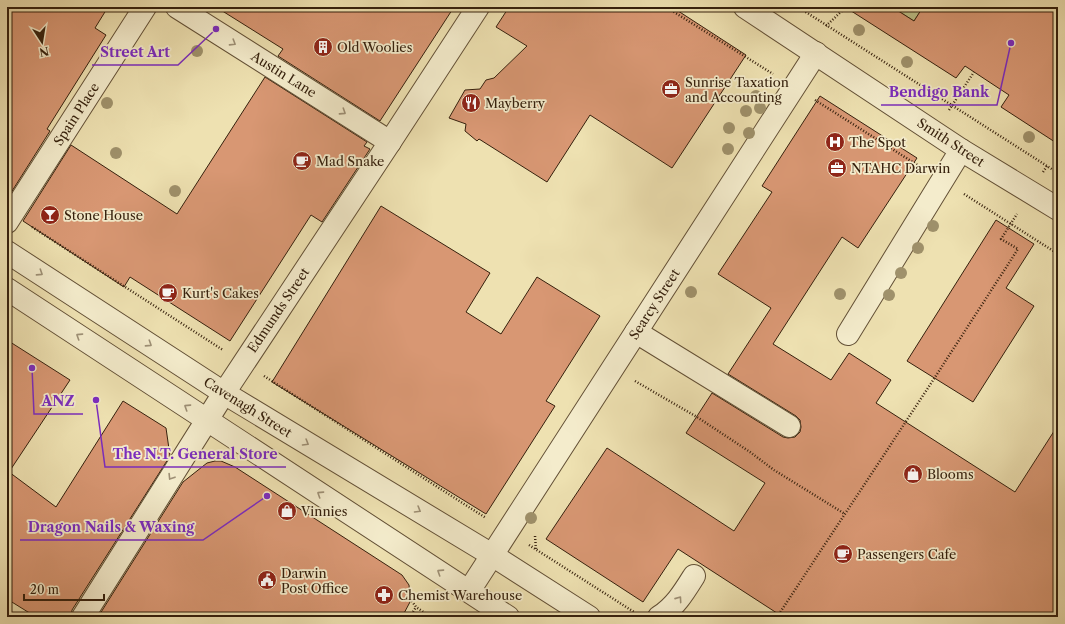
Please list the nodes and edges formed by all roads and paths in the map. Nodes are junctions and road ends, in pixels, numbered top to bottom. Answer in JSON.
{"nodes":[{"id":1,"x":145,"y":7,"type":"edge"},
{"id":2,"x":177,"y":7,"type":"edge"},
{"id":3,"x":478,"y":7,"type":"edge"},
{"id":4,"x":666,"y":7,"type":"edge"},
{"id":5,"x":745,"y":7,"type":"edge"},
{"id":6,"x":798,"y":7,"type":"edge"},
{"id":7,"x":846,"y":7,"type":"edge"},
{"id":8,"x":823,"y":30,"type":"dead end"},
{"id":9,"x":816,"y":53,"type":"junction"},
{"id":10,"x":974,"y":72,"type":"dead end"},
{"id":11,"x":774,"y":75,"type":"dead end"},
{"id":12,"x":815,"y":100,"type":"dead end"},
{"id":13,"x":949,"y":110,"type":"dead end"},
{"id":14,"x":390,"y":142,"type":"junction"},
{"id":15,"x":961,"y":150,"type":"junction"},
{"id":16,"x":1047,"y":166,"type":"junction"},
{"id":17,"x":923,"y":168,"type":"dead end"},
{"id":18,"x":1058,"y":173,"type":"edge"},
{"id":19,"x":1031,"y":192,"type":"junction"},
{"id":20,"x":963,"y":193,"type":"dead end"},
{"id":21,"x":1058,"y":209,"type":"edge"},
{"id":22,"x":17,"y":223,"type":"edge"},
{"id":23,"x":1011,"y":223,"type":"junction"},
{"id":24,"x":7,"y":252,"type":"edge"},
{"id":25,"x":1058,"y":254,"type":"edge"},
{"id":26,"x":7,"y":289,"type":"edge"},
{"id":27,"x":636,"y":332,"type":"junction"},
{"id":28,"x":848,"y":334,"type":"dead end"},
{"id":29,"x":226,"y":352,"type":"dead end"},
{"id":30,"x":259,"y":373,"type":"dead end"},
{"id":31,"x":631,"y":378,"type":"dead end"},
{"id":32,"x":224,"y":393,"type":"junction"},
{"id":33,"x":207,"y":420,"type":"junction"},
{"id":34,"x":789,"y":426,"type":"dead end"},
{"id":35,"x":845,"y":514,"type":"junction"},
{"id":36,"x":492,"y":522,"type":"dead end"},
{"id":37,"x":525,"y":543,"type":"dead end"},
{"id":38,"x":492,"y":555,"type":"junction"},
{"id":39,"x":694,"y":576,"type":"dead end"},
{"id":40,"x":405,"y":591,"type":"dead end"},
{"id":41,"x":469,"y":591,"type":"junction"},
{"id":42,"x":416,"y":607,"type":"junction"},
{"id":43,"x":635,"y":613,"type":"dead end"},
{"id":44,"x":83,"y":617,"type":"edge"},
{"id":45,"x":410,"y":617,"type":"edge"},
{"id":46,"x":431,"y":617,"type":"edge"},
{"id":47,"x":508,"y":617,"type":"edge"},
{"id":48,"x":589,"y":617,"type":"edge"},
{"id":49,"x":659,"y":617,"type":"edge"},
{"id":50,"x":777,"y":617,"type":"edge"}],
"edges":[{"from":1,"to":22,"type":"street","name":"Spain Place"},
{"from":2,"to":14,"type":"street","name":"Austin Lane","one_way":true},
{"from":3,"to":14,"type":"street","name":"Edmunds Street"},
{"from":4,"to":11,"type":"path"},
{"from":5,"to":9,"type":"street","name":"Smith Street"},
{"from":6,"to":16,"type":"path"},
{"from":7,"to":8,"type":"path"},
{"from":9,"to":15,"type":"street","name":"Smith Street"},
{"from":9,"to":27,"type":"street","name":"Searcy Street"},
{"from":10,"to":13,"type":"path"},
{"from":12,"to":17,"type":"path"},
{"from":14,"to":32,"type":"street","name":"Edmunds Street"},
{"from":15,"to":19,"type":"street","name":"Smith Street"},
{"from":15,"to":28,"type":"street"},
{"from":16,"to":18,"type":"path"},
{"from":16,"to":19,"type":"path"},
{"from":19,"to":21,"type":"street","name":"Smith Street"},
{"from":19,"to":23,"type":"path"},
{"from":20,"to":23,"type":"path"},
{"from":22,"to":29,"type":"path"},
{"from":23,"to":25,"type":"path"},
{"from":23,"to":35,"type":"path"},
{"from":24,"to":32,"type":"street","name":"Cavenagh Street","one_way":true},
{"from":33,"to":26,"type":"street","one_way":true},
{"from":27,"to":34,"type":"street"},
{"from":27,"to":38,"type":"street","name":"Searcy Street"},
{"from":30,"to":36,"type":"path"},
{"from":31,"to":35,"type":"path"},
{"from":32,"to":33,"type":"street","name":"Edmunds Street"},
{"from":32,"to":38,"type":"street","name":"Cavenagh Street","one_way":true},
{"from":41,"to":33,"type":"street","one_way":true},
{"from":33,"to":44,"type":"street","name":"Edmunds Street","one_way":true},
{"from":35,"to":50,"type":"path"},
{"from":37,"to":43,"type":"path"},
{"from":38,"to":41,"type":"street"},
{"from":38,"to":48,"type":"street","name":"Cavenagh Street"},
{"from":49,"to":39,"type":"street","one_way":true},
{"from":40,"to":42,"type":"path"},
{"from":41,"to":47,"type":"street"},
{"from":42,"to":45,"type":"path"},
{"from":42,"to":46,"type":"path"}]}
